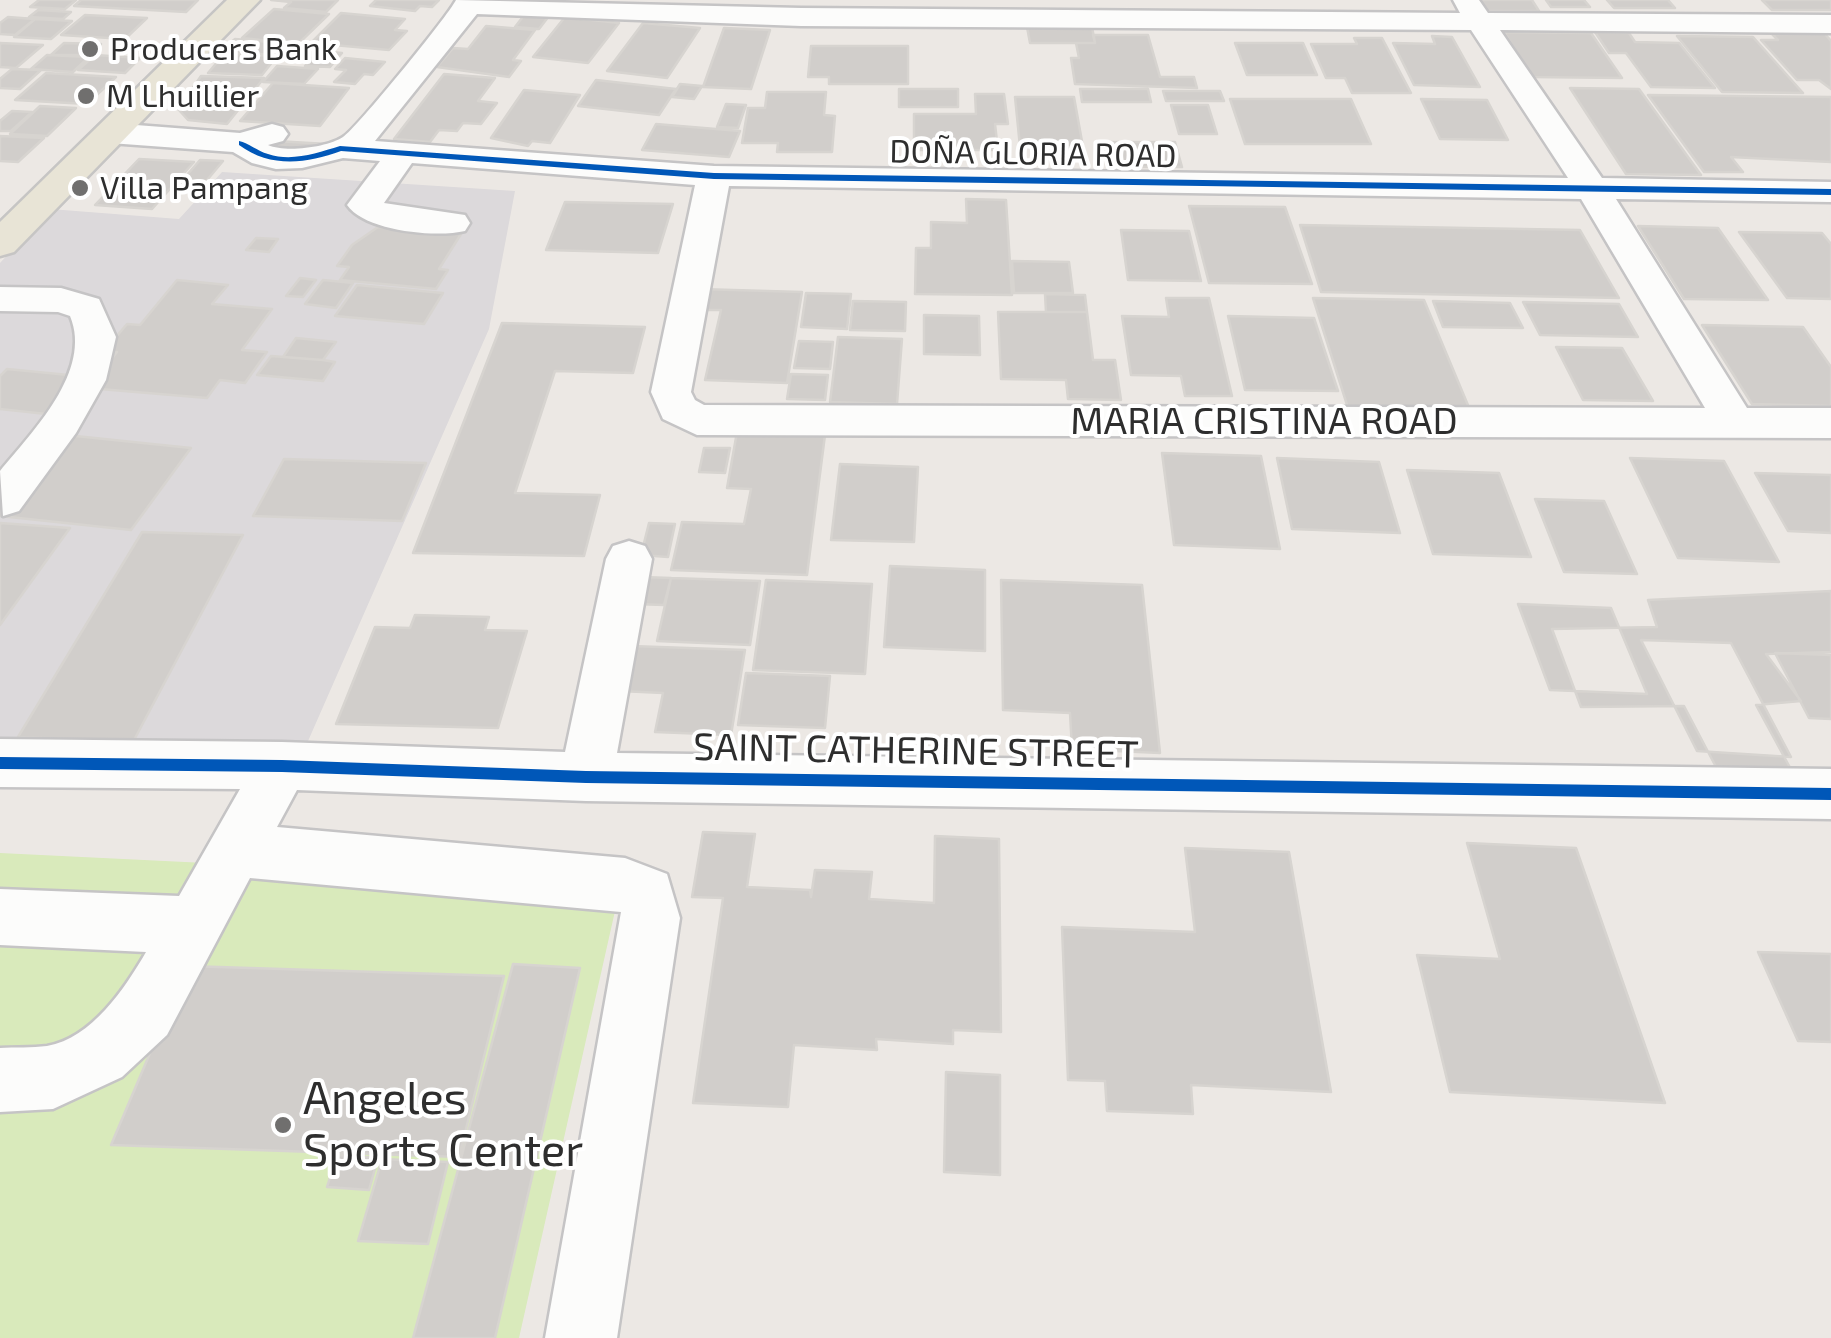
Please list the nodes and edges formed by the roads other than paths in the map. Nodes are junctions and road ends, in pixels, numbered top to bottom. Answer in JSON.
{"nodes":[{"id":1,"x":245,"y":0,"type":"edge"},
{"id":2,"x":1723,"y":0,"type":"edge"},
{"id":3,"x":470,"y":2,"type":"edge"},
{"id":4,"x":725,"y":7,"type":"edge"},
{"id":5,"x":1020,"y":9,"type":"edge"},
{"id":6,"x":1472,"y":10,"type":"edge"},
{"id":7,"x":1746,"y":23,"type":"junction"},
{"id":8,"x":1831,"y":24,"type":"edge"},
{"id":9,"x":110,"y":133,"type":"junction"},
{"id":10,"x":346,"y":149,"type":"junction"},
{"id":11,"x":403,"y":153,"type":"junction"},
{"id":12,"x":714,"y":176,"type":"junction"},
{"id":13,"x":1594,"y":190,"type":"junction"},
{"id":14,"x":1831,"y":192,"type":"edge"},
{"id":15,"x":452,"y":223,"type":"dead end"},
{"id":16,"x":0,"y":244,"type":"edge"},
{"id":17,"x":0,"y":298,"type":"edge"},
{"id":18,"x":1734,"y":422,"type":"junction"},
{"id":19,"x":1831,"y":423,"type":"edge"},
{"id":20,"x":3,"y":499,"type":"dead end"},
{"id":21,"x":629,"y":560,"type":"dead end"},
{"id":22,"x":0,"y":762,"type":"edge"},
{"id":23,"x":282,"y":766,"type":"junction"},
{"id":24,"x":586,"y":777,"type":"junction"},
{"id":25,"x":1831,"y":794,"type":"edge"},
{"id":26,"x":236,"y":850,"type":"junction"},
{"id":27,"x":0,"y":917,"type":"edge"},
{"id":28,"x":194,"y":925,"type":"junction"},
{"id":29,"x":0,"y":1080,"type":"edge"},
{"id":30,"x":581,"y":1338,"type":"edge"}],
"edges":[{"from":1,"to":9,"type":"main road"},
{"from":2,"to":7,"type":"street"},
{"from":3,"to":4,"type":"street"},
{"from":3,"to":10,"type":"street"},
{"from":4,"to":5,"type":"street"},
{"from":5,"to":6,"type":"street"},
{"from":6,"to":7,"type":"street"},
{"from":6,"to":13,"type":"street"},
{"from":7,"to":8,"type":"street"},
{"from":9,"to":10,"type":"street","name":"DOÑA GLORIA ROAD"},
{"from":9,"to":16,"type":"main road"},
{"from":10,"to":11,"type":"street","name":"DOÑA GLORIA ROAD"},
{"from":11,"to":12,"type":"street","name":"DOÑA GLORIA ROAD"},
{"from":11,"to":15,"type":"street"},
{"from":12,"to":13,"type":"street","name":"DOÑA GLORIA ROAD"},
{"from":12,"to":18,"type":"street","name":"MARIA CRISTINA ROAD"},
{"from":13,"to":14,"type":"street","name":"DOÑA GLORIA ROAD"},
{"from":13,"to":18,"type":"street"},
{"from":17,"to":20,"type":"street"},
{"from":18,"to":19,"type":"street","name":"MARIA CRISTINA ROAD"},
{"from":21,"to":24,"type":"street"},
{"from":22,"to":23,"type":"street","name":"SAINT CATHERINE STREET"},
{"from":23,"to":24,"type":"street","name":"SAINT CATHERINE STREET"},
{"from":23,"to":26,"type":"street"},
{"from":24,"to":25,"type":"street","name":"SAINT CATHERINE STREET"},
{"from":26,"to":28,"type":"street"},
{"from":26,"to":30,"type":"street"},
{"from":27,"to":28,"type":"street"},
{"from":28,"to":29,"type":"street"}]}
